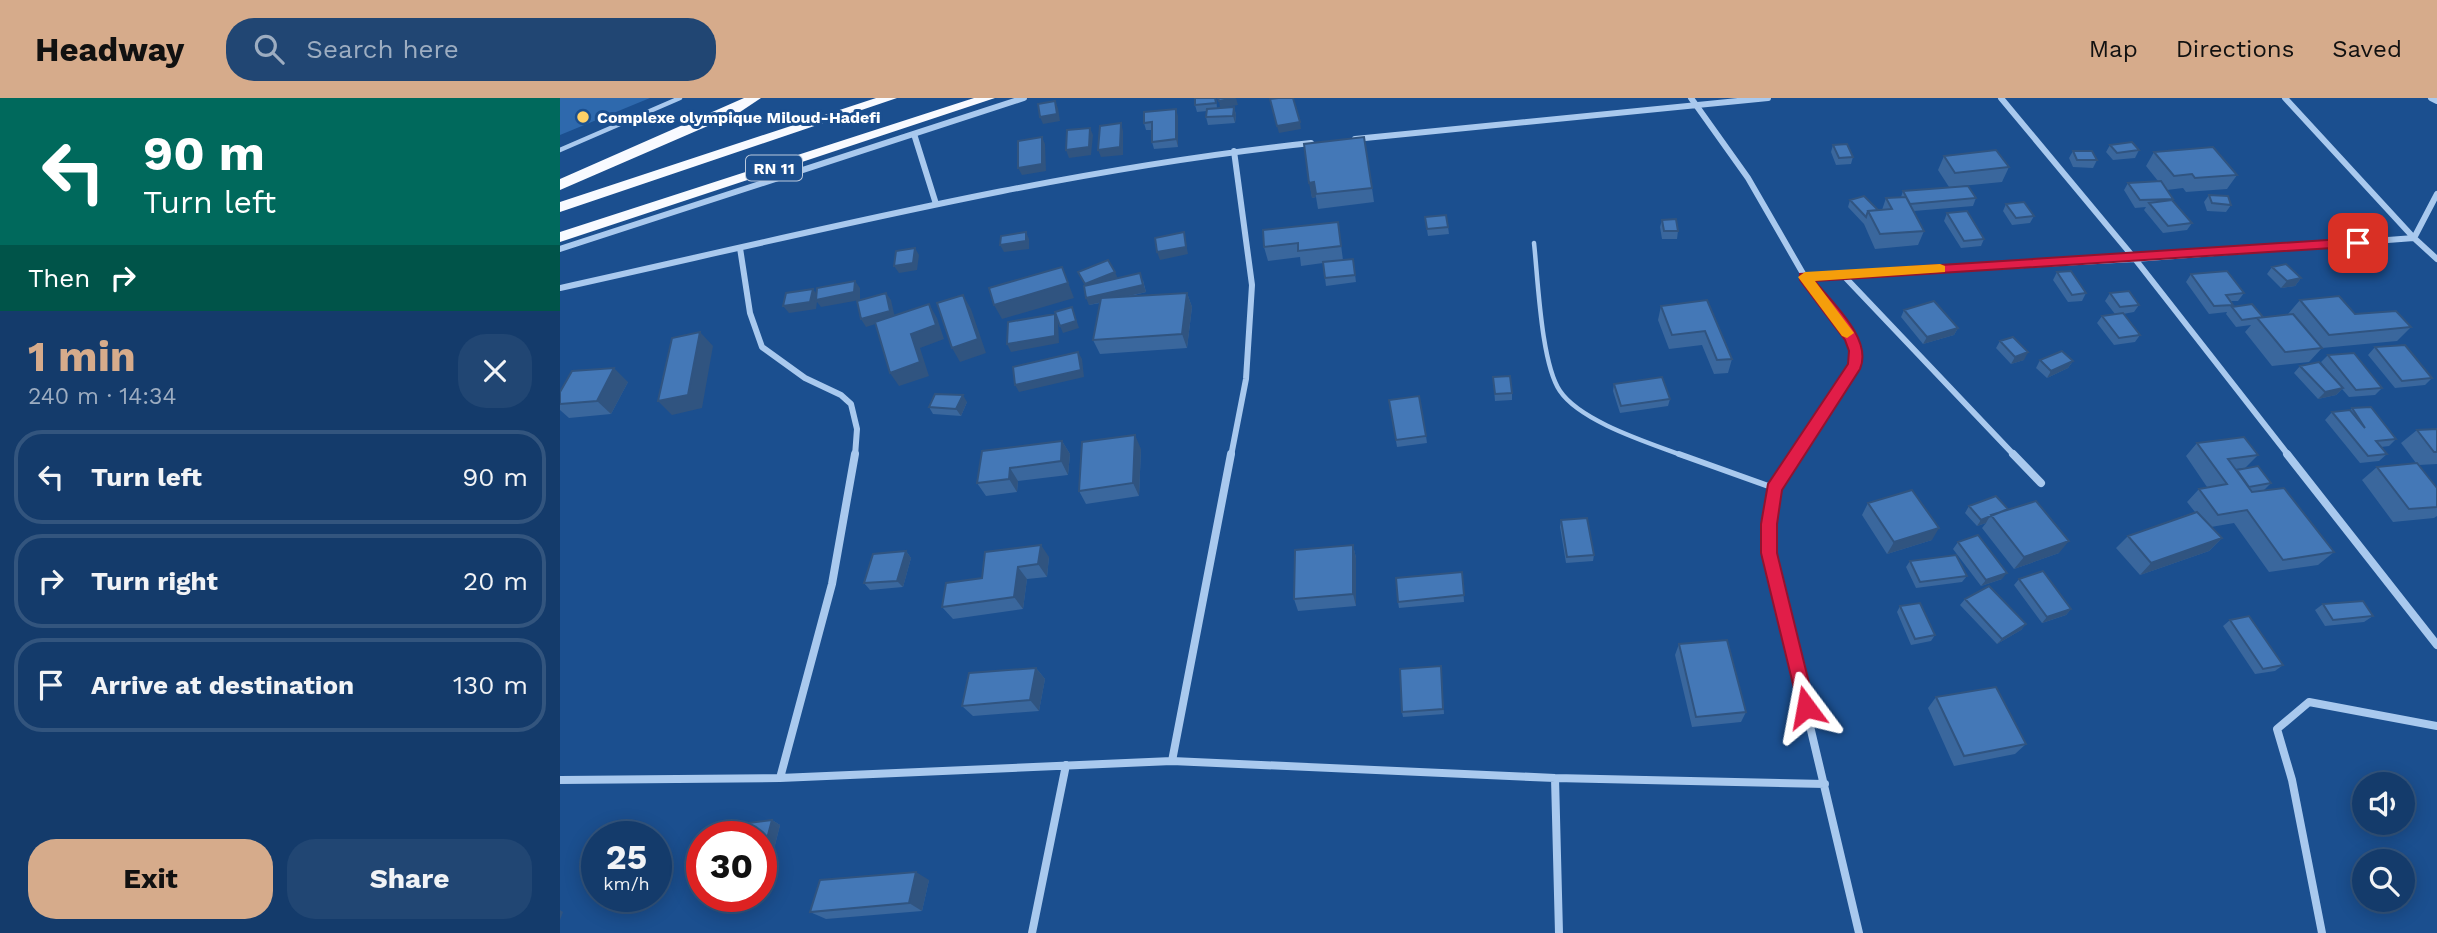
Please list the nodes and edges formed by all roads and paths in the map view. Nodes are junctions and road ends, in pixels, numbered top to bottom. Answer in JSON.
{"nodes":[{"id":1,"x":680,"y":98,"type":"edge"},
{"id":2,"x":754,"y":98,"type":"edge"},
{"id":3,"x":890,"y":98,"type":"edge"},
{"id":4,"x":988,"y":98,"type":"edge"},
{"id":5,"x":1024,"y":98,"type":"edge"},
{"id":6,"x":1768,"y":98,"type":"edge"},
{"id":7,"x":2001,"y":98,"type":"edge"},
{"id":8,"x":2285,"y":98,"type":"edge"},
{"id":9,"x":2431,"y":98,"type":"edge"},
{"id":10,"x":1694,"y":101,"type":"edge"},
{"id":11,"x":2437,"y":101,"type":"edge"},
{"id":12,"x":914,"y":134,"type":"junction"},
{"id":13,"x":1343,"y":140,"type":"edge"},
{"id":14,"x":1315,"y":143,"type":"edge"},
{"id":15,"x":560,"y":150,"type":"edge"},
{"id":16,"x":1234,"y":151,"type":"junction"},
{"id":17,"x":560,"y":186,"type":"edge"},
{"id":18,"x":2437,"y":194,"type":"edge"},
{"id":19,"x":936,"y":204,"type":"junction"},
{"id":20,"x":560,"y":207,"type":"edge"},
{"id":21,"x":560,"y":237,"type":"edge"},
{"id":22,"x":2414,"y":239,"type":"junction"},
{"id":23,"x":1534,"y":243,"type":"dead end"},
{"id":24,"x":740,"y":248,"type":"junction"},
{"id":25,"x":560,"y":249,"type":"edge"},
{"id":26,"x":2135,"y":259,"type":"junction"},
{"id":27,"x":2437,"y":259,"type":"edge"},
{"id":28,"x":1842,"y":274,"type":"junction"},
{"id":29,"x":1805,"y":277,"type":"junction"},
{"id":30,"x":560,"y":288,"type":"edge"},
{"id":31,"x":2041,"y":483,"type":"dead end"},
{"id":32,"x":1774,"y":488,"type":"junction"},
{"id":33,"x":2437,"y":645,"type":"edge"},
{"id":34,"x":2437,"y":726,"type":"edge"},
{"id":35,"x":1172,"y":761,"type":"junction"},
{"id":36,"x":1066,"y":765,"type":"junction"},
{"id":37,"x":780,"y":778,"type":"junction"},
{"id":38,"x":1555,"y":778,"type":"junction"},
{"id":39,"x":560,"y":780,"type":"edge"},
{"id":40,"x":1825,"y":785,"type":"junction"},
{"id":41,"x":1032,"y":933,"type":"edge"},
{"id":42,"x":1559,"y":933,"type":"edge"},
{"id":43,"x":1859,"y":933,"type":"edge"},
{"id":44,"x":2322,"y":933,"type":"edge"}],
"edges":[{"from":1,"to":15,"type":"lane"},
{"from":2,"to":17,"type":"highway"},
{"from":3,"to":20,"type":"highway","number":"RN 11"},
{"from":4,"to":21,"type":"highway","number":"RN 11"},
{"from":5,"to":12,"type":"street"},
{"from":6,"to":10,"type":"street"},
{"from":7,"to":26,"type":"street"},
{"from":8,"to":22,"type":"street"},
{"from":9,"to":11,"type":"street"},
{"from":10,"to":13,"type":"street"},
{"from":10,"to":29,"type":"street"},
{"from":12,"to":19,"type":"street"},
{"from":12,"to":25,"type":"street"},
{"from":14,"to":16,"type":"street"},
{"from":16,"to":19,"type":"street"},
{"from":16,"to":35,"type":"street"},
{"from":18,"to":22,"type":"street"},
{"from":19,"to":24,"type":"street"},
{"from":22,"to":26,"type":"street"},
{"from":22,"to":27,"type":"street"},
{"from":23,"to":32,"type":"lane"},
{"from":24,"to":30,"type":"street"},
{"from":24,"to":37,"type":"street"},
{"from":26,"to":28,"type":"street"},
{"from":26,"to":33,"type":"street"},
{"from":28,"to":29,"type":"street"},
{"from":28,"to":31,"type":"street"},
{"from":29,"to":32,"type":"street"},
{"from":32,"to":40,"type":"street"},
{"from":34,"to":44,"type":"street"},
{"from":35,"to":36,"type":"street"},
{"from":35,"to":38,"type":"street"},
{"from":36,"to":37,"type":"street"},
{"from":36,"to":41,"type":"street"},
{"from":37,"to":39,"type":"street"},
{"from":38,"to":40,"type":"street"},
{"from":38,"to":42,"type":"street"},
{"from":40,"to":43,"type":"street"}]}
